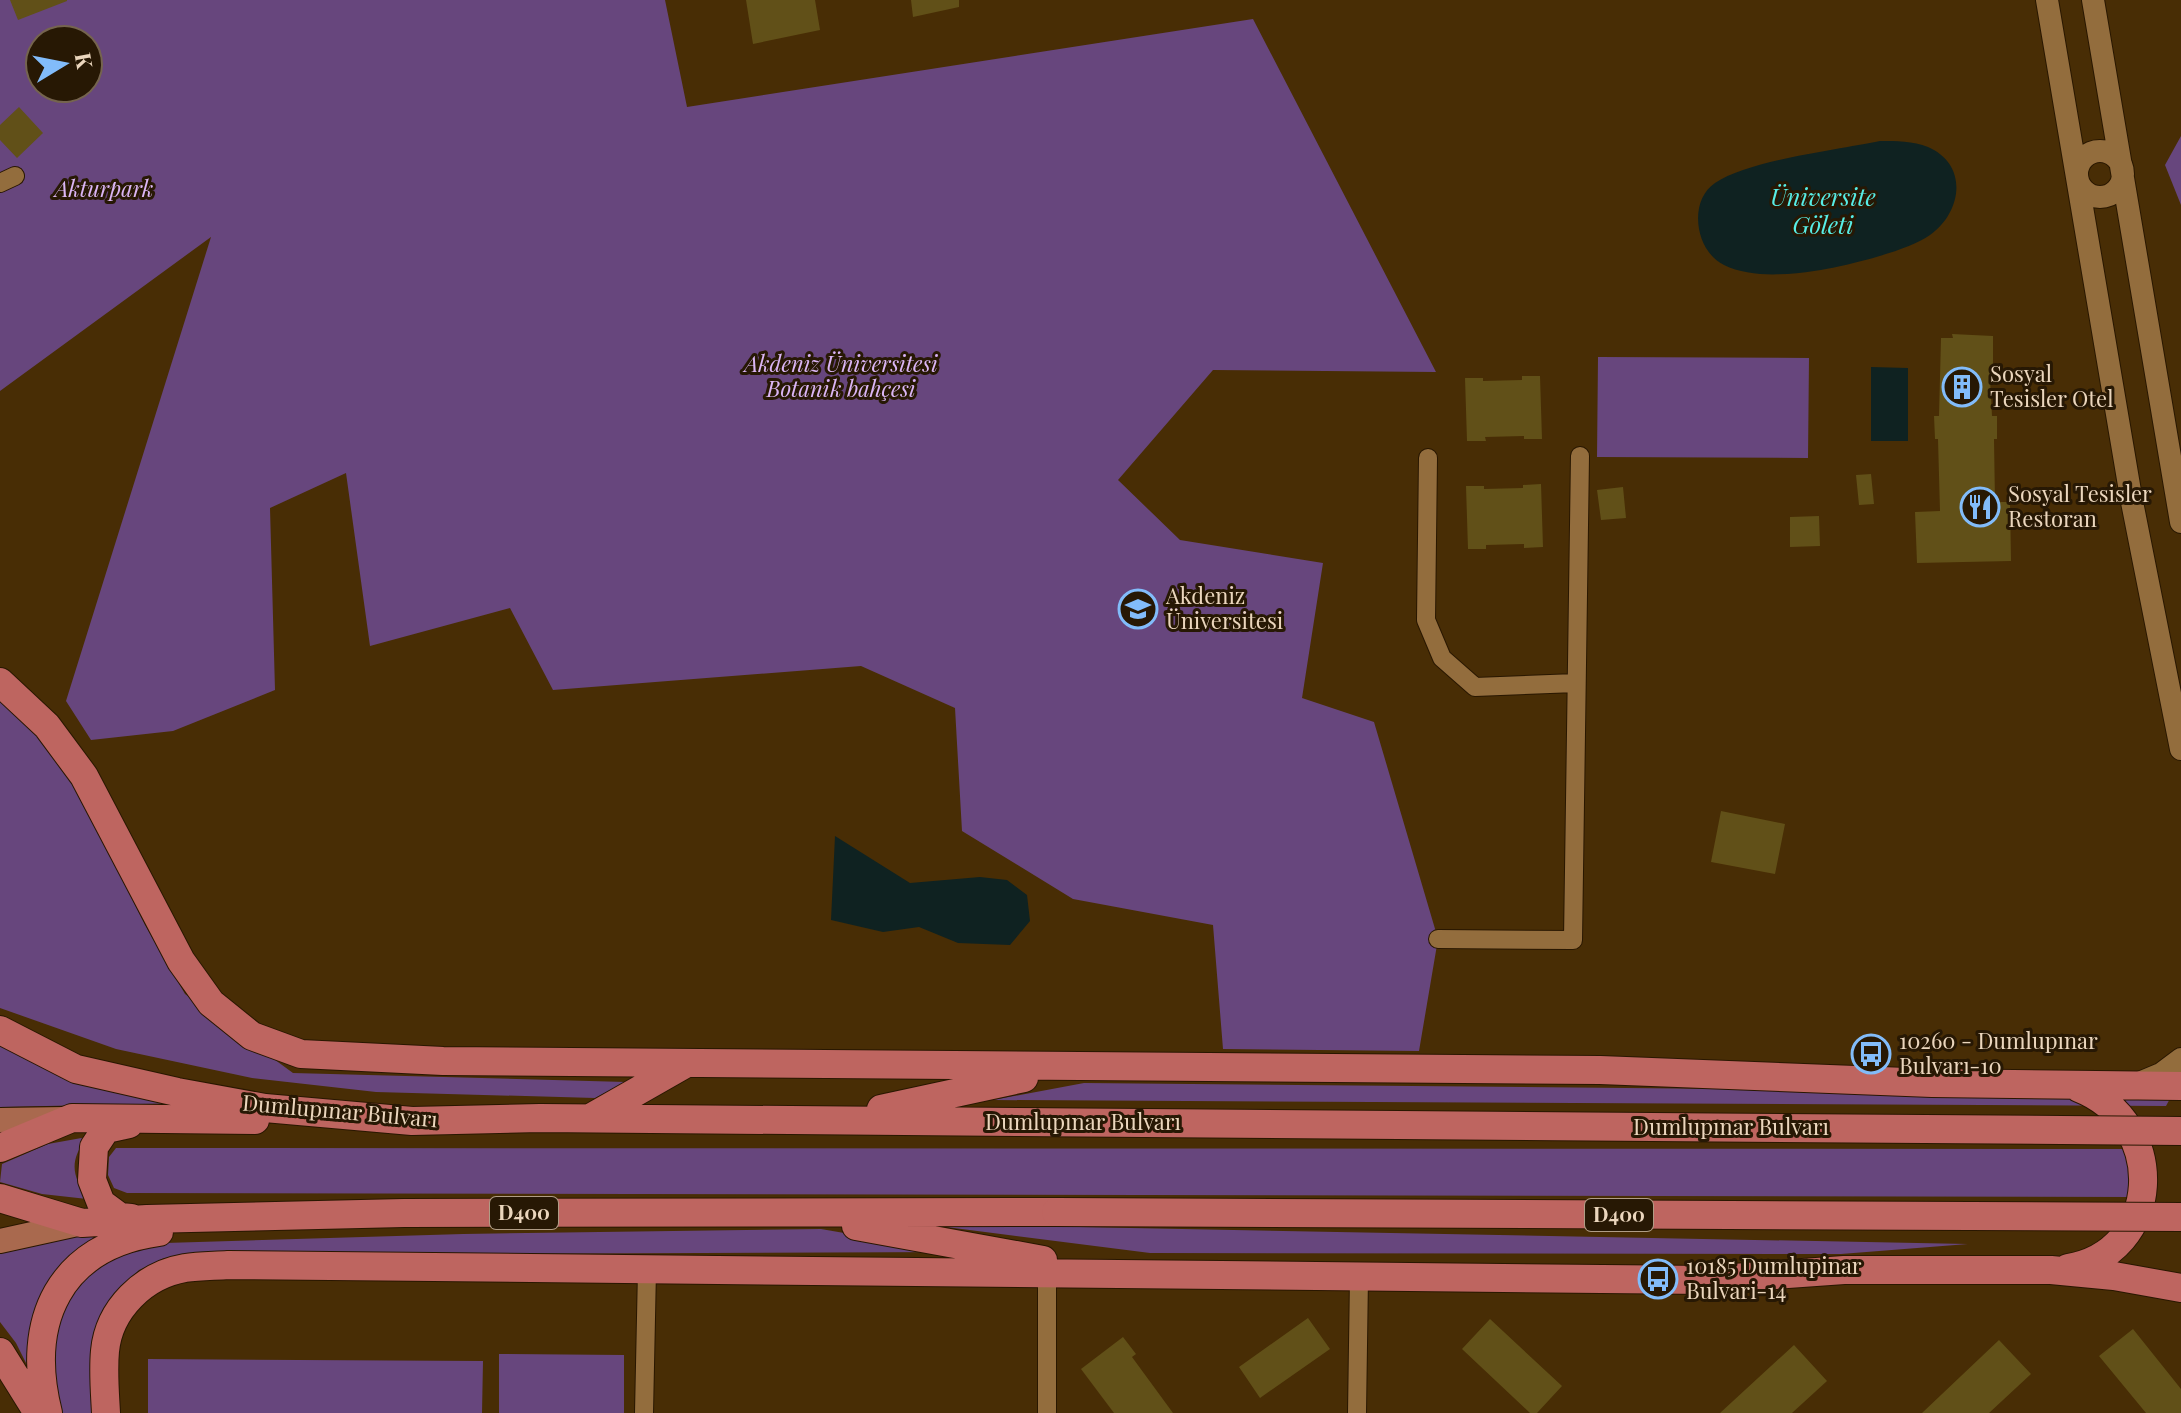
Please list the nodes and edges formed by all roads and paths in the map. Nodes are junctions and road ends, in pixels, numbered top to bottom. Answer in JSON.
{"nodes":[{"id":1,"x":2047,"y":0,"type":"edge"},
{"id":2,"x":2093,"y":0,"type":"edge"},
{"id":3,"x":2123,"y":170,"type":"junction"},
{"id":4,"x":2077,"y":179,"type":"junction"},
{"id":5,"x":1580,"y":456,"type":"dead end"},
{"id":6,"x":1428,"y":458,"type":"dead end"},
{"id":7,"x":2181,"y":522,"type":"edge"},
{"id":8,"x":0,"y":682,"type":"edge"},
{"id":9,"x":2175,"y":682,"type":"edge"},
{"id":10,"x":1576,"y":683,"type":"junction"},
{"id":11,"x":2181,"y":749,"type":"edge"},
{"id":12,"x":1438,"y":939,"type":"dead end"},
{"id":13,"x":0,"y":1030,"type":"edge"},
{"id":14,"x":2181,"y":1059,"type":"edge"},
{"id":15,"x":685,"y":1064,"type":"junction"},
{"id":16,"x":1075,"y":1067,"type":"junction"},
{"id":17,"x":2072,"y":1085,"type":"junction"},
{"id":18,"x":2181,"y":1086,"type":"edge"},
{"id":19,"x":2130,"y":1087,"type":"junction"},
{"id":20,"x":72,"y":1118,"type":"junction"},
{"id":21,"x":150,"y":1119,"type":"junction"},
{"id":22,"x":589,"y":1119,"type":"junction"},
{"id":23,"x":0,"y":1120,"type":"edge"},
{"id":24,"x":828,"y":1120,"type":"junction"},
{"id":25,"x":412,"y":1121,"type":"junction"},
{"id":26,"x":2181,"y":1131,"type":"edge"},
{"id":27,"x":0,"y":1148,"type":"edge"},
{"id":28,"x":0,"y":1198,"type":"edge"},
{"id":29,"x":786,"y":1213,"type":"junction"},
{"id":30,"x":2181,"y":1217,"type":"edge"},
{"id":31,"x":262,"y":1218,"type":"junction"},
{"id":32,"x":147,"y":1219,"type":"junction"},
{"id":33,"x":82,"y":1223,"type":"junction"},
{"id":34,"x":0,"y":1241,"type":"edge"},
{"id":35,"x":647,"y":1270,"type":"junction"},
{"id":36,"x":2051,"y":1270,"type":"junction"},
{"id":37,"x":1047,"y":1274,"type":"junction"},
{"id":38,"x":1119,"y":1274,"type":"junction"},
{"id":39,"x":1359,"y":1277,"type":"junction"},
{"id":40,"x":2181,"y":1288,"type":"edge"},
{"id":41,"x":0,"y":1352,"type":"edge"},
{"id":42,"x":38,"y":1413,"type":"edge"},
{"id":43,"x":48,"y":1413,"type":"edge"},
{"id":44,"x":106,"y":1413,"type":"edge"},
{"id":45,"x":644,"y":1413,"type":"edge"},
{"id":46,"x":1047,"y":1413,"type":"edge"},
{"id":47,"x":1357,"y":1413,"type":"edge"}],
"edges":[{"from":1,"to":4,"type":"street"},
{"from":2,"to":3,"type":"street"},
{"from":3,"to":4,"type":"street"},
{"from":3,"to":4,"type":"street"},
{"from":3,"to":7,"type":"street"},
{"from":4,"to":9,"type":"street"},
{"from":5,"to":10,"type":"street"},
{"from":6,"to":10,"type":"street"},
{"from":8,"to":15,"type":"main road"},
{"from":9,"to":11,"type":"street"},
{"from":10,"to":12,"type":"street"},
{"from":13,"to":25,"type":"main road","name":"Dumlupınar Bulvarı"},
{"from":14,"to":19,"type":"street"},
{"from":15,"to":16,"type":"main road"},
{"from":15,"to":22,"type":"main road"},
{"from":16,"to":17,"type":"main road"},
{"from":16,"to":24,"type":"main road"},
{"from":17,"to":19,"type":"main road"},
{"from":17,"to":36,"type":"main road"},
{"from":18,"to":19,"type":"main road"},
{"from":20,"to":21,"type":"main road"},
{"from":20,"to":23,"type":"main road"},
{"from":20,"to":27,"type":"main road"},
{"from":21,"to":25,"type":"main road"},
{"from":21,"to":32,"type":"main road"},
{"from":22,"to":24,"type":"main road","name":"Dumlupınar Bulvarı"},
{"from":22,"to":25,"type":"main road","name":"Dumlupınar Bulvarı"},
{"from":24,"to":26,"type":"main road","name":"Dumlupınar Bulvarı","bridge":true},
{"from":28,"to":33,"type":"main road"},
{"from":29,"to":30,"type":"main road","number":"D400","bridge":true},
{"from":29,"to":31,"type":"main road","number":"D400"},
{"from":29,"to":38,"type":"main road"},
{"from":31,"to":32,"type":"main road","number":"D400"},
{"from":31,"to":43,"type":"main road"},
{"from":32,"to":33,"type":"main road","number":"D400"},
{"from":33,"to":34,"type":"main road","number":"D400"},
{"from":35,"to":37,"type":"main road"},
{"from":35,"to":44,"type":"main road"},
{"from":35,"to":45,"type":"street"},
{"from":36,"to":39,"type":"main road"},
{"from":36,"to":40,"type":"main road"},
{"from":37,"to":38,"type":"main road"},
{"from":37,"to":46,"type":"street"},
{"from":38,"to":39,"type":"main road"},
{"from":39,"to":47,"type":"street"},
{"from":41,"to":42,"type":"main road"}]}
